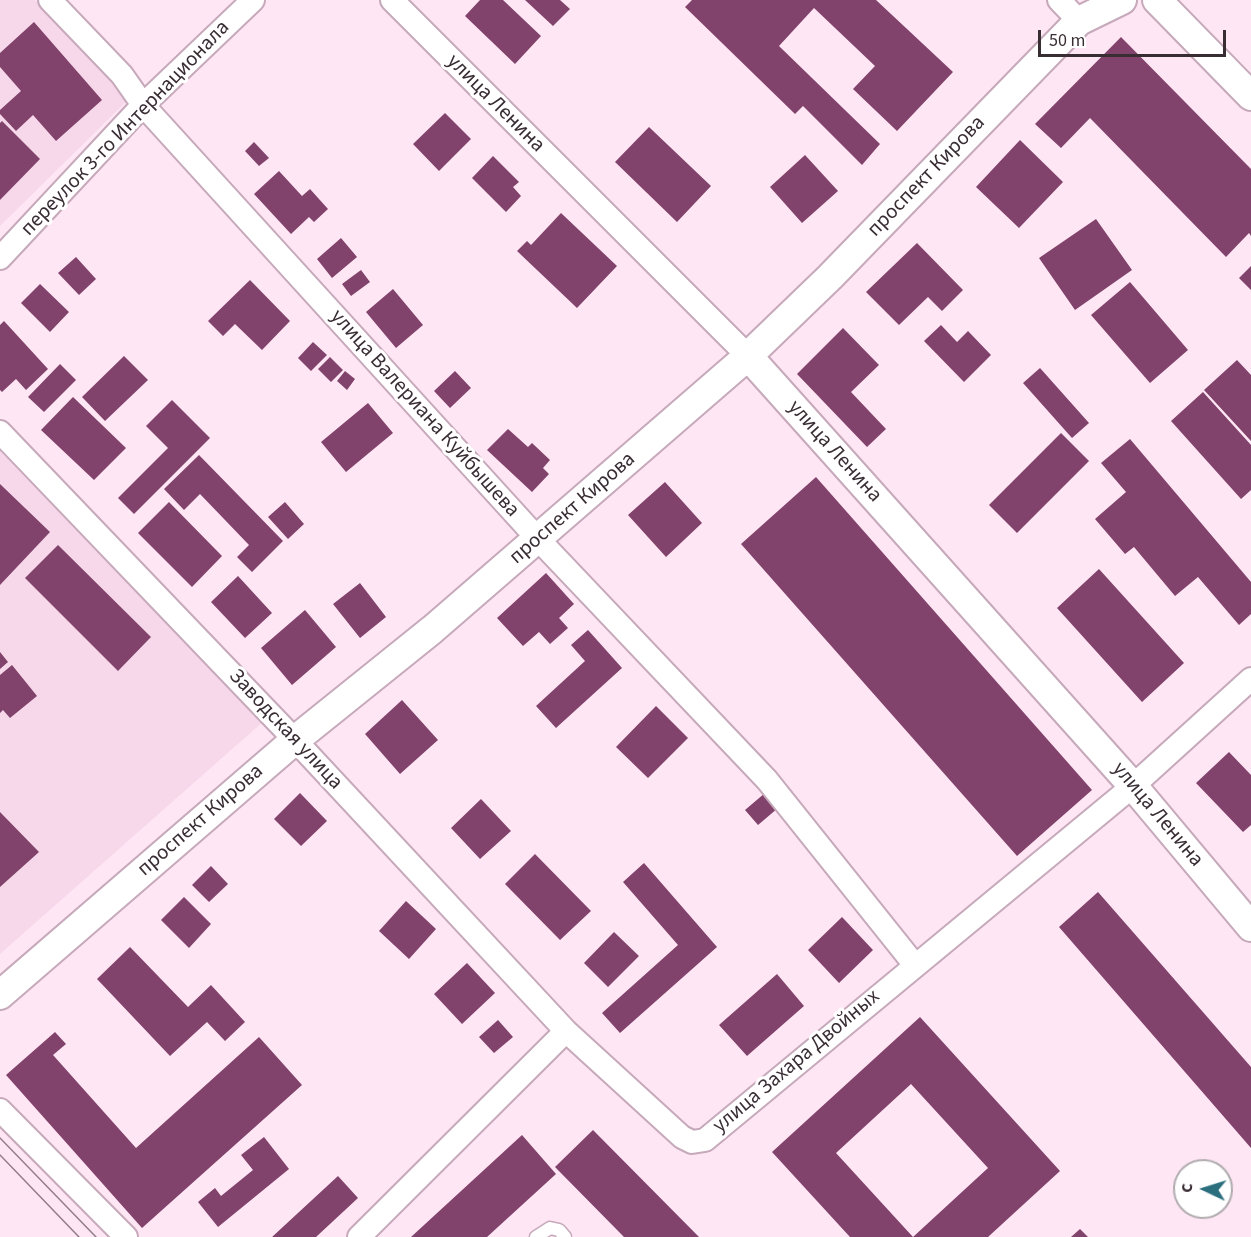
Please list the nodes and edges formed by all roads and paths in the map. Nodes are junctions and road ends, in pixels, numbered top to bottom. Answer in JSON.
{"nodes":[{"id":1,"x":50,"y":0,"type":"edge"},
{"id":2,"x":253,"y":0,"type":"edge"},
{"id":3,"x":392,"y":0,"type":"edge"},
{"id":4,"x":1059,"y":0,"type":"edge"},
{"id":5,"x":1122,"y":0,"type":"edge"},
{"id":6,"x":1157,"y":0,"type":"edge"},
{"id":7,"x":1079,"y":21,"type":"junction"},
{"id":8,"x":1251,"y":96,"type":"edge"},
{"id":9,"x":143,"y":105,"type":"junction"},
{"id":10,"x":0,"y":258,"type":"edge"},
{"id":11,"x":748,"y":356,"type":"junction"},
{"id":12,"x":0,"y":432,"type":"edge"},
{"id":13,"x":538,"y":539,"type":"junction"},
{"id":14,"x":1251,"y":679,"type":"edge"},
{"id":15,"x":295,"y":740,"type":"junction"},
{"id":16,"x":1133,"y":786,"type":"junction"},
{"id":17,"x":1251,"y":927,"type":"edge"},
{"id":18,"x":914,"y":964,"type":"junction"},
{"id":19,"x":0,"y":996,"type":"edge"},
{"id":20,"x":566,"y":1031,"type":"junction"},
{"id":21,"x":0,"y":1110,"type":"edge"},
{"id":22,"x":126,"y":1237,"type":"edge"},
{"id":23,"x":359,"y":1237,"type":"edge"},
{"id":24,"x":536,"y":1237,"type":"edge"},
{"id":25,"x":565,"y":1237,"type":"edge"}],
"edges":[{"from":1,"to":9,"type":"street","name":"улица Валериана Куйбышева"},
{"from":2,"to":9,"type":"street","name":"переулок 3-го Интернационала"},
{"from":3,"to":11,"type":"street","name":"улица Ленина"},
{"from":4,"to":7,"type":"street"},
{"from":5,"to":7,"type":"street","name":"проспект Кирова"},
{"from":6,"to":8,"type":"street"},
{"from":7,"to":11,"type":"street","name":"проспект Кирова"},
{"from":9,"to":10,"type":"street","name":"переулок 3-го Интернационала"},
{"from":9,"to":13,"type":"street","name":"улица Валериана Куйбышева"},
{"from":11,"to":13,"type":"street","name":"проспект Кирова"},
{"from":11,"to":16,"type":"street","name":"улица Ленина"},
{"from":12,"to":15,"type":"street","name":"Заводская улица"},
{"from":13,"to":15,"type":"street","name":"проспект Кирова"},
{"from":13,"to":18,"type":"street","name":"улица Валериана Куйбышева"},
{"from":14,"to":16,"type":"street","name":"улица Захара Двойных"},
{"from":15,"to":19,"type":"street","name":"проспект Кирова"},
{"from":15,"to":20,"type":"street","name":"Заводская улица"},
{"from":16,"to":17,"type":"street","name":"улица Ленина"},
{"from":16,"to":18,"type":"street","name":"улица Захара Двойных"},
{"from":18,"to":20,"type":"street","name":"улица Захара Двойных"},
{"from":20,"to":23,"type":"street"},
{"from":21,"to":22,"type":"street"},
{"from":24,"to":25,"type":"lane"}]}
